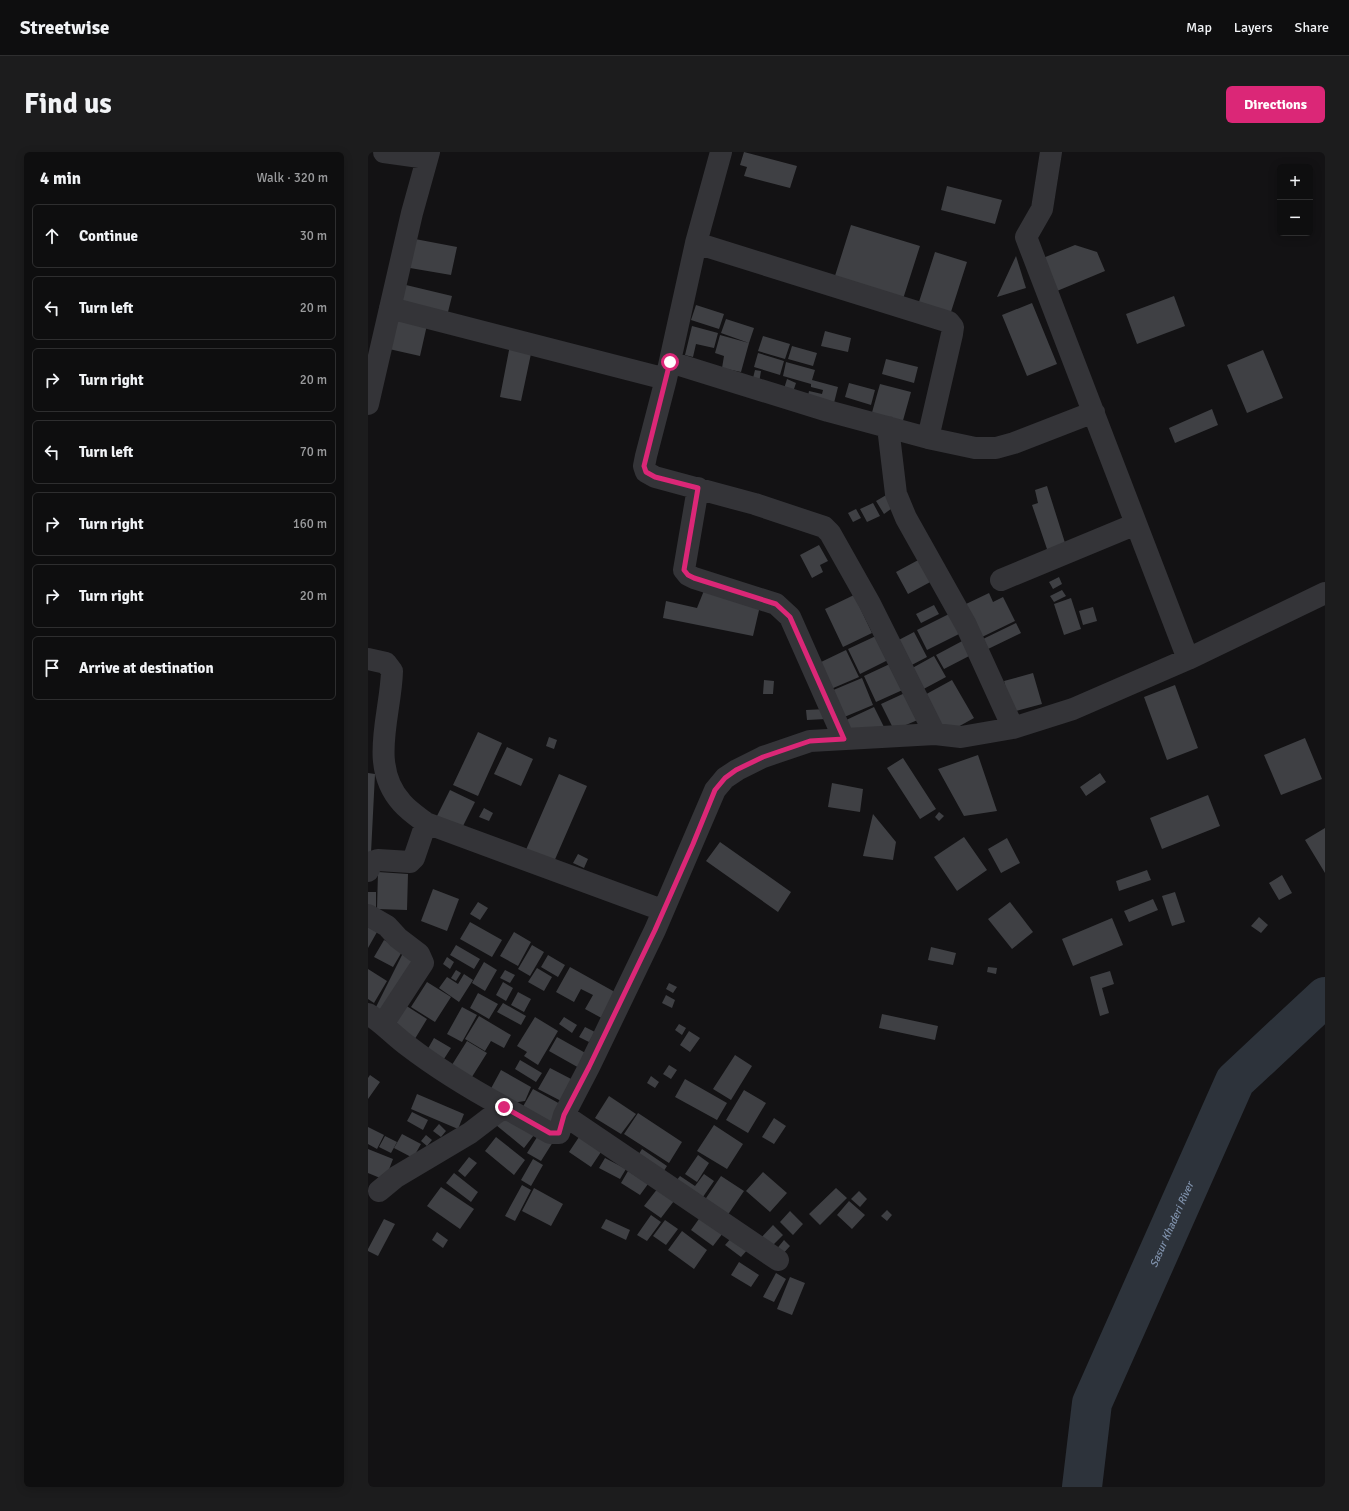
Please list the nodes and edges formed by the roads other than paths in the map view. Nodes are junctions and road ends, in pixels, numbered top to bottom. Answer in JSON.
{"nodes":[{"id":1,"x":384,"y":152,"type":"edge"},
{"id":2,"x":721,"y":152,"type":"edge"},
{"id":3,"x":1051,"y":152,"type":"edge"},
{"id":4,"x":428,"y":155,"type":"edge"},
{"id":5,"x":696,"y":243,"type":"junction"},
{"id":6,"x":390,"y":308,"type":"junction"},
{"id":7,"x":668,"y":370,"type":"junction"},
{"id":8,"x":368,"y":404,"type":"edge"},
{"id":9,"x":1094,"y":412,"type":"junction"},
{"id":10,"x":888,"y":427,"type":"junction"},
{"id":11,"x":928,"y":438,"type":"junction"},
{"id":12,"x":698,"y":488,"type":"junction"},
{"id":13,"x":1136,"y":524,"type":"junction"},
{"id":14,"x":1001,"y":580,"type":"dead end"},
{"id":15,"x":1325,"y":593,"type":"edge"},
{"id":16,"x":368,"y":659,"type":"edge"},
{"id":17,"x":1188,"y":660,"type":"junction"},
{"id":18,"x":1014,"y":728,"type":"junction"},
{"id":19,"x":935,"y":734,"type":"junction"},
{"id":20,"x":844,"y":739,"type":"junction"},
{"id":21,"x":426,"y":823,"type":"junction"},
{"id":22,"x":368,"y":871,"type":"edge"},
{"id":23,"x":662,"y":910,"type":"junction"},
{"id":24,"x":368,"y":915,"type":"edge"},
{"id":25,"x":376,"y":1019,"type":"edge"},
{"id":26,"x":504,"y":1107,"type":"junction"},
{"id":27,"x":564,"y":1115,"type":"junction"},
{"id":28,"x":379,"y":1191,"type":"dead end"},
{"id":29,"x":778,"y":1260,"type":"dead end"}],
"edges":[{"from":1,"to":4,"type":"street"},
{"from":2,"to":5,"type":"street"},
{"from":3,"to":9,"type":"street"},
{"from":4,"to":6,"type":"street"},
{"from":5,"to":7,"type":"street"},
{"from":5,"to":11,"type":"street"},
{"from":6,"to":7,"type":"street"},
{"from":6,"to":8,"type":"street"},
{"from":7,"to":10,"type":"street"},
{"from":7,"to":12,"type":"street"},
{"from":9,"to":11,"type":"street"},
{"from":9,"to":13,"type":"street"},
{"from":10,"to":11,"type":"street"},
{"from":10,"to":18,"type":"street"},
{"from":12,"to":19,"type":"street"},
{"from":12,"to":20,"type":"street"},
{"from":13,"to":14,"type":"street"},
{"from":13,"to":17,"type":"street"},
{"from":15,"to":17,"type":"street"},
{"from":16,"to":21,"type":"street"},
{"from":17,"to":18,"type":"street"},
{"from":18,"to":19,"type":"street"},
{"from":19,"to":20,"type":"street"},
{"from":20,"to":23,"type":"street"},
{"from":21,"to":22,"type":"street"},
{"from":21,"to":23,"type":"street"},
{"from":23,"to":27,"type":"street"},
{"from":24,"to":25,"type":"street"},
{"from":25,"to":26,"type":"street"},
{"from":26,"to":27,"type":"street"},
{"from":26,"to":28,"type":"street"},
{"from":27,"to":29,"type":"street"}]}
